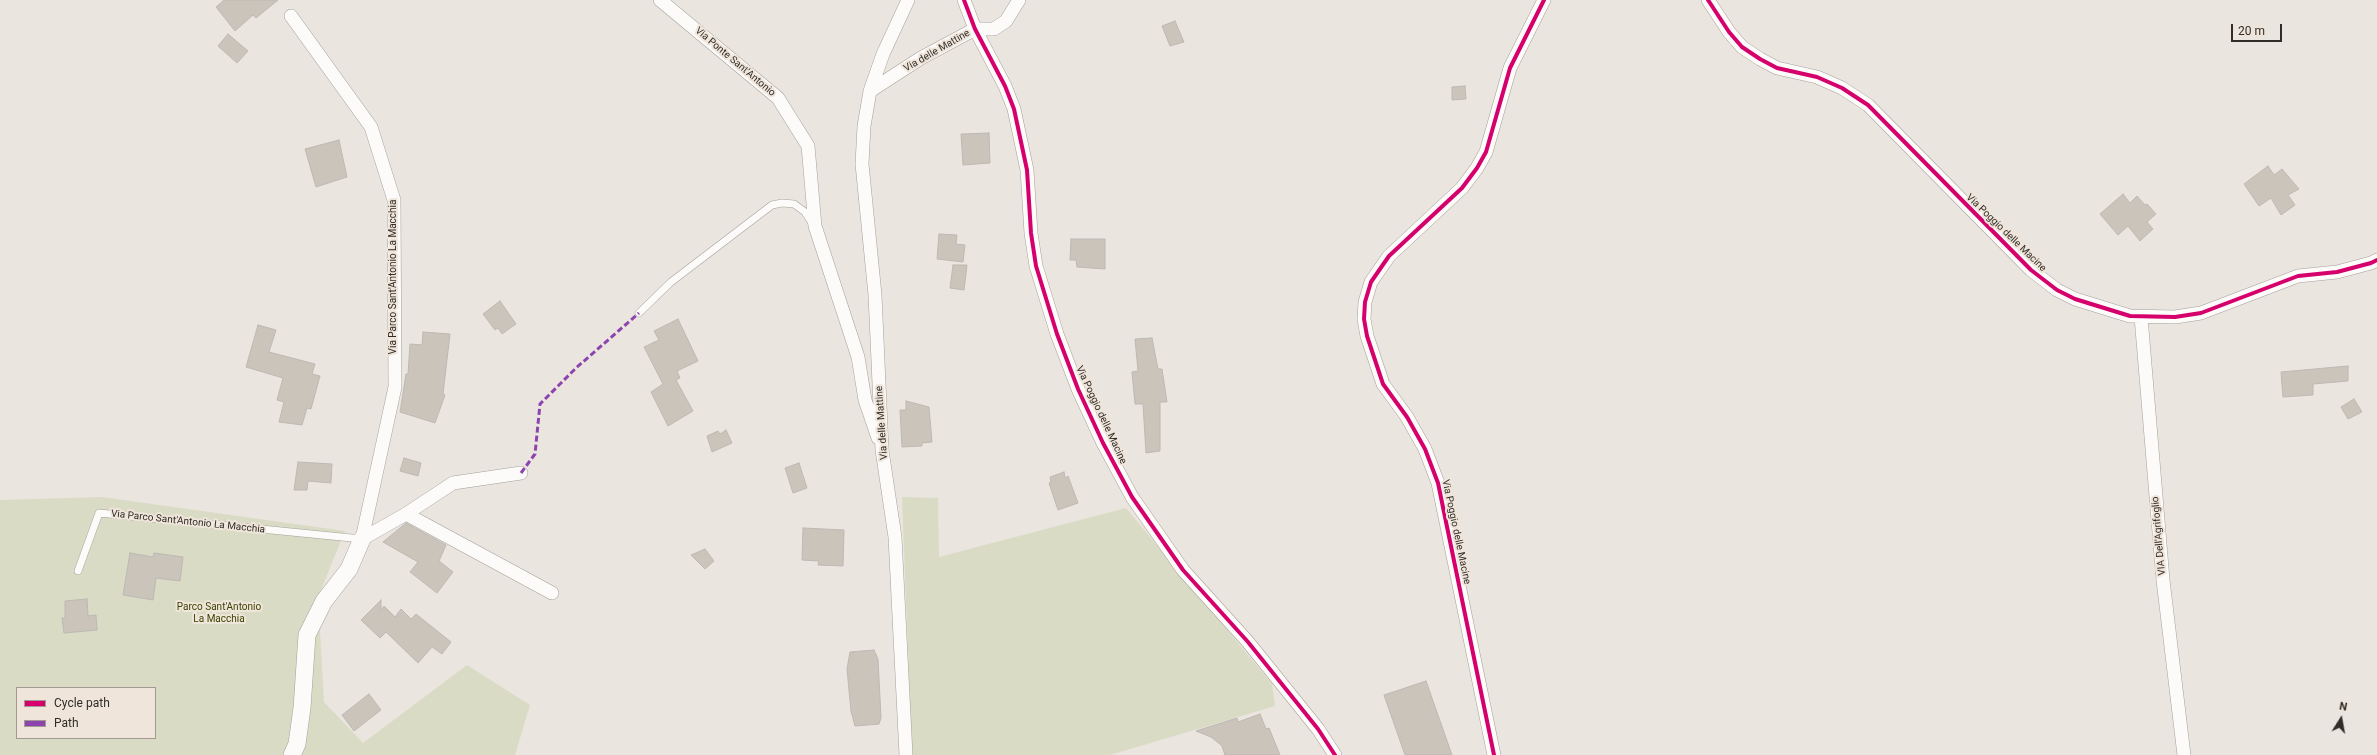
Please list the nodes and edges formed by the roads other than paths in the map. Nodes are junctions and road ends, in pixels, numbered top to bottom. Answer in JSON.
{"nodes":[{"id":1,"x":660,"y":0,"type":"edge"},
{"id":2,"x":908,"y":0,"type":"edge"},
{"id":3,"x":964,"y":0,"type":"edge"},
{"id":4,"x":1019,"y":0,"type":"edge"},
{"id":5,"x":1544,"y":0,"type":"edge"},
{"id":6,"x":1708,"y":0,"type":"edge"},
{"id":7,"x":291,"y":16,"type":"dead end"},
{"id":8,"x":974,"y":27,"type":"junction"},
{"id":9,"x":870,"y":91,"type":"junction"},
{"id":10,"x":815,"y":226,"type":"junction"},
{"id":11,"x":2377,"y":260,"type":"edge"},
{"id":12,"x":639,"y":313,"type":"dead end"},
{"id":13,"x":2141,"y":317,"type":"junction"},
{"id":14,"x":882,"y":450,"type":"junction"},
{"id":15,"x":521,"y":474,"type":"dead end"},
{"id":16,"x":406,"y":514,"type":"junction"},
{"id":17,"x":362,"y":539,"type":"junction"},
{"id":18,"x":78,"y":571,"type":"dead end"},
{"id":19,"x":552,"y":594,"type":"dead end"},
{"id":20,"x":292,"y":755,"type":"edge"},
{"id":21,"x":906,"y":755,"type":"edge"},
{"id":22,"x":1335,"y":755,"type":"edge"},
{"id":23,"x":1494,"y":755,"type":"edge"},
{"id":24,"x":2184,"y":755,"type":"edge"}],
"edges":[{"from":1,"to":10,"type":"street","name":"Via Ponte Sant'Antonio"},
{"from":2,"to":9,"type":"street","name":"Via delle Mattine"},
{"from":3,"to":8,"type":"street","name":"Via delle Mattine"},
{"from":4,"to":8,"type":"street","name":"Via delle Mattine"},
{"from":5,"to":23,"type":"street","name":"Via Poggio delle Macine"},
{"from":6,"to":13,"type":"street","name":"Via Poggio delle Macine"},
{"from":7,"to":17,"type":"street","name":"Via Parco Sant'Antonio La Macchia"},
{"from":8,"to":9,"type":"street","name":"Via delle Mattine"},
{"from":8,"to":22,"type":"street","name":"Via Poggio delle Macine"},
{"from":9,"to":14,"type":"street","name":"Via delle Mattine"},
{"from":10,"to":12,"type":"lane","name":"Via Ponte Sant'Antonio"},
{"from":10,"to":14,"type":"street","name":"Via Ponte Sant'Antonio"},
{"from":11,"to":13,"type":"street","name":"Via Poggio delle Macine"},
{"from":13,"to":24,"type":"street","name":"VIA Dell'Agrifoglio"},
{"from":14,"to":21,"type":"street","name":"Via delle Mattine"},
{"from":15,"to":16,"type":"street"},
{"from":16,"to":17,"type":"street"},
{"from":16,"to":19,"type":"street"},
{"from":17,"to":18,"type":"lane","name":"Via Parco Sant'Antonio La Macchia"},
{"from":17,"to":20,"type":"street","name":"Via Parco Sant'Antonio La Macchia"}]}
